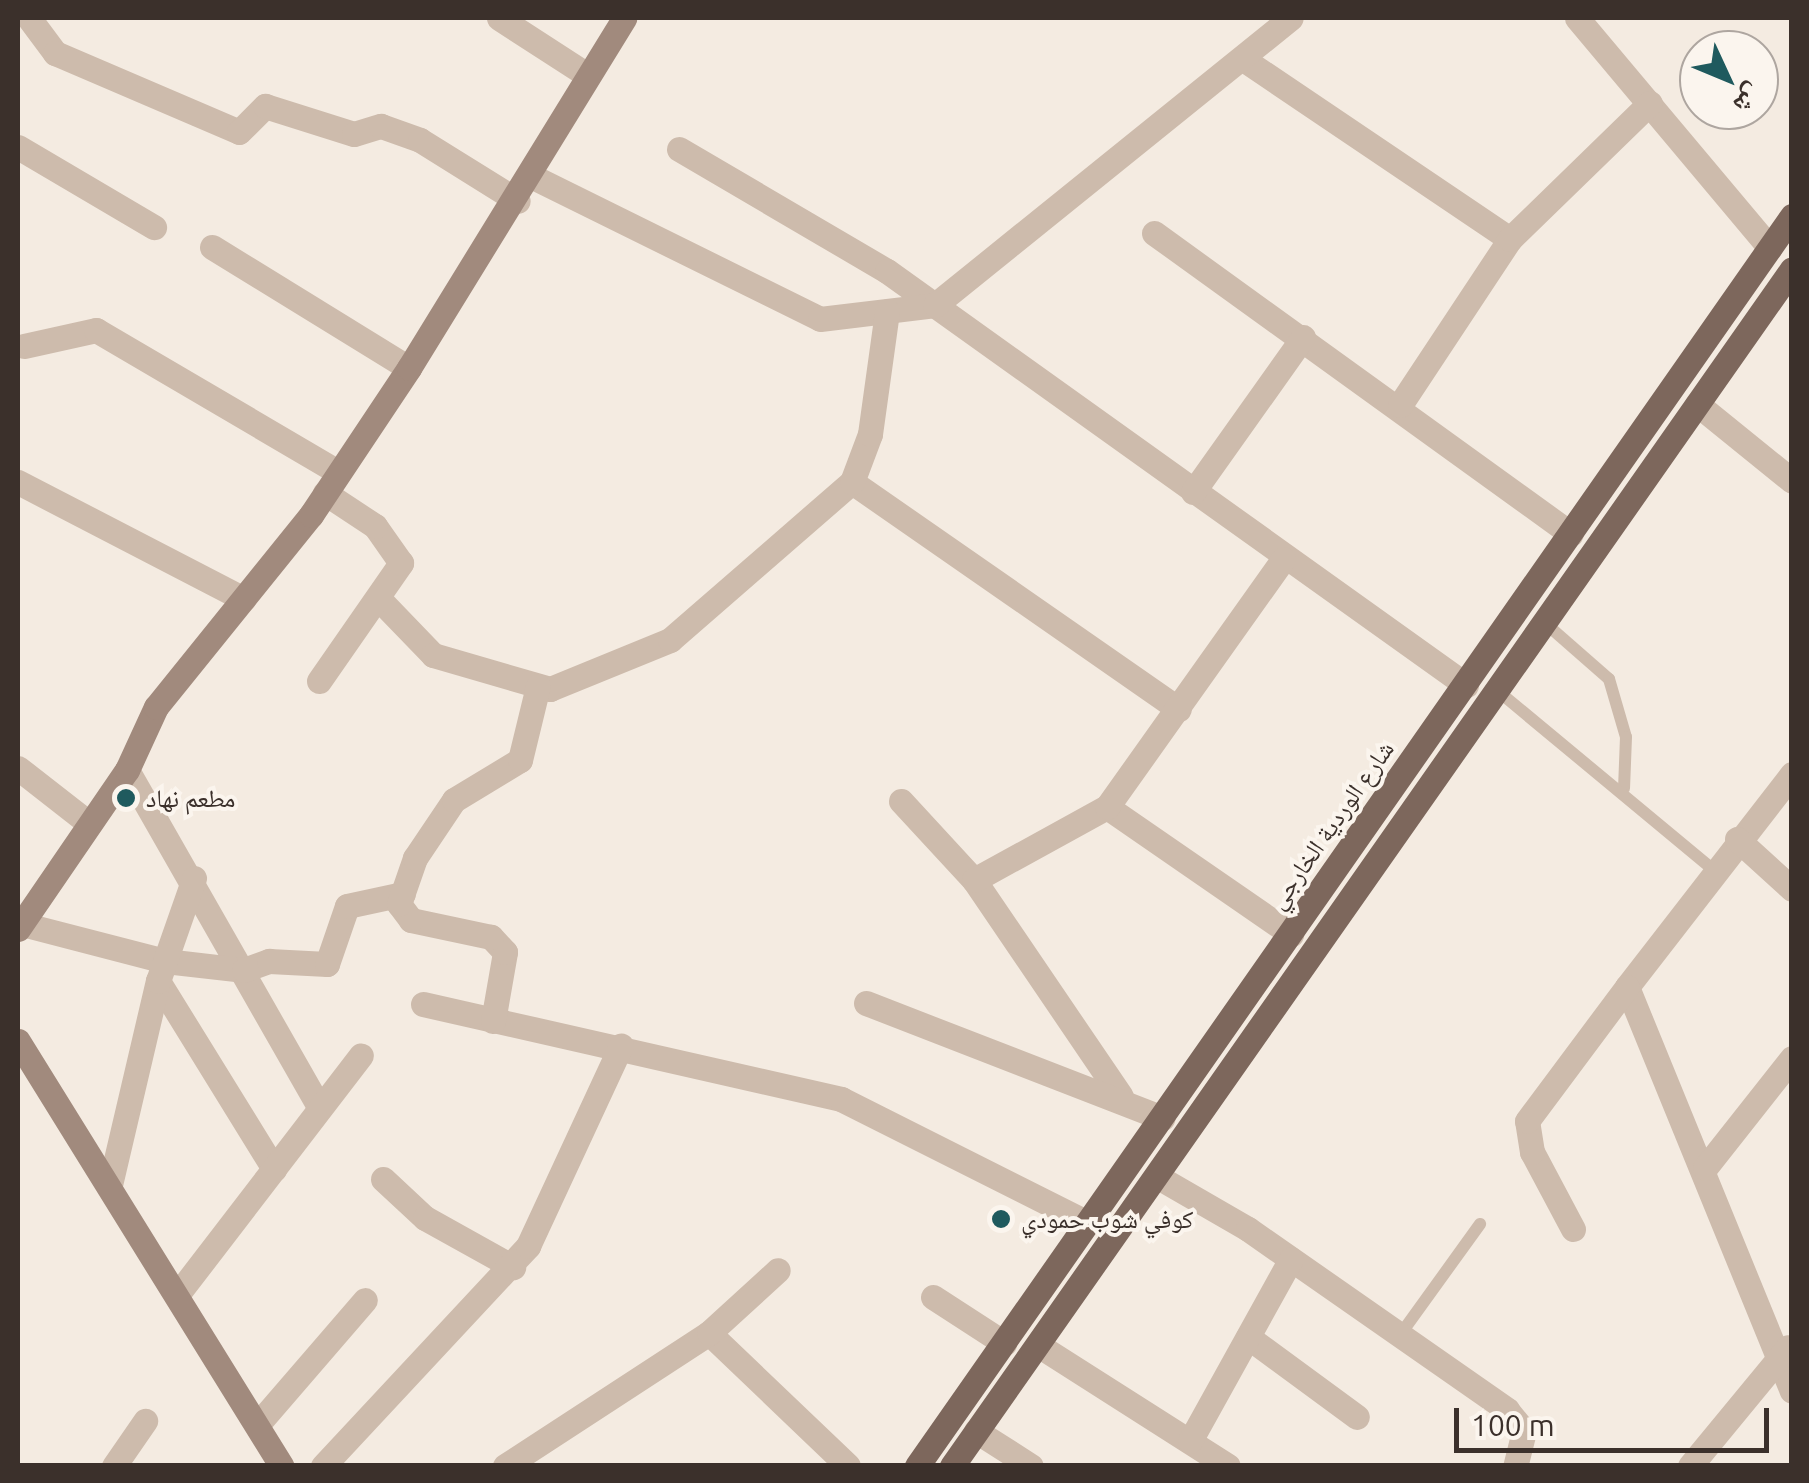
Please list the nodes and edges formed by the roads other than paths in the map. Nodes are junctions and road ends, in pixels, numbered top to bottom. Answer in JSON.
{"nodes":[{"id":1,"x":29,"y":18,"type":"edge"},
{"id":2,"x":499,"y":18,"type":"edge"},
{"id":3,"x":624,"y":18,"type":"edge"},
{"id":4,"x":1291,"y":18,"type":"edge"},
{"id":5,"x":1577,"y":18,"type":"edge"},
{"id":6,"x":1243,"y":59,"type":"junction"},
{"id":7,"x":588,"y":75,"type":"junction"},
{"id":8,"x":1650,"y":104,"type":"junction"},
{"id":9,"x":18,"y":147,"type":"edge"},
{"id":10,"x":679,"y":149,"type":"dead end"},
{"id":11,"x":531,"y":176,"type":"junction"},
{"id":12,"x":518,"y":201,"type":"junction"},
{"id":13,"x":1792,"y":216,"type":"edge"},
{"id":14,"x":154,"y":227,"type":"dead end"},
{"id":15,"x":1154,"y":233,"type":"dead end"},
{"id":16,"x":1510,"y":239,"type":"junction"},
{"id":17,"x":212,"y":247,"type":"dead end"},
{"id":18,"x":1770,"y":248,"type":"junction"},
{"id":19,"x":1792,"y":269,"type":"edge"},
{"id":20,"x":935,"y":306,"type":"junction"},
{"id":21,"x":887,"y":311,"type":"junction"},
{"id":22,"x":1303,"y":337,"type":"junction"},
{"id":23,"x":24,"y":346,"type":"dead end"},
{"id":24,"x":409,"y":368,"type":"junction"},
{"id":25,"x":1400,"y":404,"type":"junction"},
{"id":26,"x":1698,"y":404,"type":"junction"},
{"id":27,"x":1792,"y":481,"type":"edge"},
{"id":28,"x":18,"y":482,"type":"edge"},
{"id":29,"x":330,"y":482,"type":"junction"},
{"id":30,"x":852,"y":482,"type":"junction"},
{"id":31,"x":1193,"y":492,"type":"junction"},
{"id":32,"x":1572,"y":534,"type":"junction"},
{"id":33,"x":1283,"y":559,"type":"junction"},
{"id":34,"x":244,"y":599,"type":"junction"},
{"id":35,"x":379,"y":599,"type":"junction"},
{"id":36,"x":1545,"y":623,"type":"junction"},
{"id":37,"x":319,"y":681,"type":"dead end"},
{"id":38,"x":1466,"y":685,"type":"junction"},
{"id":39,"x":538,"y":686,"type":"junction"},
{"id":40,"x":1498,"y":691,"type":"junction"},
{"id":41,"x":1180,"y":709,"type":"junction"},
{"id":42,"x":1432,"y":732,"type":"junction"},
{"id":43,"x":1455,"y":752,"type":"junction"},
{"id":44,"x":18,"y":768,"type":"edge"},
{"id":45,"x":127,"y":770,"type":"junction"},
{"id":46,"x":1792,"y":774,"type":"edge"},
{"id":47,"x":1624,"y":788,"type":"junction"},
{"id":48,"x":900,"y":801,"type":"dead end"},
{"id":49,"x":1107,"y":806,"type":"junction"},
{"id":50,"x":87,"y":822,"type":"junction"},
{"id":51,"x":1360,"y":836,"type":"junction"},
{"id":52,"x":1737,"y":839,"type":"junction"},
{"id":53,"x":1384,"y":854,"type":"junction"},
{"id":54,"x":1716,"y":871,"type":"junction"},
{"id":55,"x":194,"y":878,"type":"junction"},
{"id":56,"x":974,"y":880,"type":"junction"},
{"id":57,"x":1792,"y":889,"type":"edge"},
{"id":58,"x":402,"y":894,"type":"junction"},
{"id":59,"x":20,"y":927,"type":"edge"},
{"id":60,"x":1292,"y":934,"type":"junction"},
{"id":61,"x":244,"y":970,"type":"junction"},
{"id":62,"x":162,"y":971,"type":"junction"},
{"id":63,"x":1628,"y":987,"type":"junction"},
{"id":64,"x":866,"y":1003,"type":"dead end"},
{"id":65,"x":424,"y":1004,"type":"dead end"},
{"id":66,"x":494,"y":1020,"type":"junction"},
{"id":67,"x":18,"y":1042,"type":"edge"},
{"id":68,"x":621,"y":1046,"type":"junction"},
{"id":69,"x":361,"y":1055,"type":"dead end"},
{"id":70,"x":1792,"y":1058,"type":"edge"},
{"id":71,"x":1121,"y":1096,"type":"junction"},
{"id":72,"x":320,"y":1108,"type":"junction"},
{"id":73,"x":1162,"y":1118,"type":"junction"},
{"id":74,"x":1706,"y":1168,"type":"junction"},
{"id":75,"x":274,"y":1169,"type":"junction"},
{"id":76,"x":1158,"y":1177,"type":"junction"},
{"id":77,"x":383,"y":1179,"type":"dead end"},
{"id":78,"x":110,"y":1185,"type":"junction"},
{"id":79,"x":1088,"y":1223,"type":"junction"},
{"id":80,"x":1480,"y":1224,"type":"dead end"},
{"id":81,"x":1572,"y":1229,"type":"dead end"},
{"id":82,"x":1291,"y":1259,"type":"junction"},
{"id":83,"x":513,"y":1267,"type":"junction"},
{"id":84,"x":778,"y":1270,"type":"dead end"},
{"id":85,"x":178,"y":1295,"type":"junction"},
{"id":86,"x":933,"y":1297,"type":"dead end"},
{"id":87,"x":365,"y":1300,"type":"dead end"},
{"id":88,"x":708,"y":1333,"type":"junction"},
{"id":89,"x":1400,"y":1335,"type":"junction"},
{"id":90,"x":1248,"y":1337,"type":"junction"},
{"id":91,"x":1004,"y":1343,"type":"junction"},
{"id":92,"x":1038,"y":1345,"type":"junction"},
{"id":93,"x":1786,"y":1350,"type":"edge"},
{"id":94,"x":1792,"y":1391,"type":"edge"},
{"id":95,"x":1357,"y":1417,"type":"dead end"},
{"id":96,"x":144,"y":1422,"type":"dead end"},
{"id":97,"x":257,"y":1425,"type":"junction"},
{"id":98,"x":976,"y":1431,"type":"junction"},
{"id":99,"x":1190,"y":1441,"type":"junction"},
{"id":100,"x":114,"y":1466,"type":"edge"},
{"id":101,"x":281,"y":1466,"type":"edge"},
{"id":102,"x":323,"y":1466,"type":"edge"},
{"id":103,"x":505,"y":1466,"type":"edge"},
{"id":104,"x":848,"y":1466,"type":"edge"},
{"id":105,"x":917,"y":1466,"type":"edge"},
{"id":106,"x":952,"y":1466,"type":"edge"},
{"id":107,"x":1031,"y":1466,"type":"edge"},
{"id":108,"x":1228,"y":1466,"type":"edge"},
{"id":109,"x":1514,"y":1466,"type":"edge"},
{"id":110,"x":1690,"y":1466,"type":"edge"}],
"edges":[{"from":1,"to":12,"type":"street"},
{"from":2,"to":7,"type":"street"},
{"from":3,"to":7,"type":"street"},
{"from":4,"to":6,"type":"street"},
{"from":5,"to":8,"type":"street"},
{"from":6,"to":16,"type":"street"},
{"from":6,"to":20,"type":"street"},
{"from":7,"to":11,"type":"street"},
{"from":8,"to":16,"type":"street"},
{"from":8,"to":18,"type":"street"},
{"from":9,"to":14,"type":"street"},
{"from":10,"to":20,"type":"street"},
{"from":11,"to":12,"type":"street"},
{"from":11,"to":21,"type":"street"},
{"from":12,"to":24,"type":"street"},
{"from":13,"to":18,"type":"main road","name":"شارع الوردية الخارجي"},
{"from":15,"to":22,"type":"street"},
{"from":16,"to":25,"type":"street"},
{"from":17,"to":24,"type":"street"},
{"from":18,"to":32,"type":"main road","name":"شارع الوردية الخارجي"},
{"from":19,"to":26,"type":"main road"},
{"from":20,"to":21,"type":"street"},
{"from":20,"to":31,"type":"street"},
{"from":21,"to":30,"type":"street"},
{"from":22,"to":25,"type":"street"},
{"from":22,"to":31,"type":"street"},
{"from":23,"to":29,"type":"street"},
{"from":24,"to":29,"type":"street"},
{"from":25,"to":32,"type":"street"},
{"from":26,"to":27,"type":"street"},
{"from":26,"to":36,"type":"main road"},
{"from":28,"to":34,"type":"street"},
{"from":29,"to":34,"type":"street"},
{"from":29,"to":35,"type":"street"},
{"from":30,"to":39,"type":"street"},
{"from":30,"to":41,"type":"street"},
{"from":31,"to":33,"type":"street"},
{"from":32,"to":38,"type":"main road","name":"شارع الوردية الخارجي"},
{"from":33,"to":38,"type":"street"},
{"from":33,"to":41,"type":"street"},
{"from":34,"to":45,"type":"street"},
{"from":35,"to":37,"type":"street"},
{"from":35,"to":39,"type":"street"},
{"from":36,"to":40,"type":"main road"},
{"from":36,"to":47,"type":"lane"},
{"from":38,"to":42,"type":"main road","name":"شارع الوردية الخارجي"},
{"from":39,"to":58,"type":"street"},
{"from":40,"to":43,"type":"main road"},
{"from":40,"to":47,"type":"lane"},
{"from":41,"to":49,"type":"street"},
{"from":42,"to":43,"type":"main road"},
{"from":42,"to":51,"type":"main road","name":"شارع الوردية الخارجي"},
{"from":43,"to":53,"type":"main road"},
{"from":44,"to":50,"type":"street"},
{"from":45,"to":50,"type":"street"},
{"from":45,"to":55,"type":"street"},
{"from":46,"to":52,"type":"street"},
{"from":47,"to":54,"type":"lane"},
{"from":48,"to":56,"type":"street"},
{"from":49,"to":56,"type":"street"},
{"from":49,"to":60,"type":"street"},
{"from":50,"to":59,"type":"street"},
{"from":51,"to":53,"type":"main road"},
{"from":51,"to":60,"type":"main road","name":"شارع الوردية الخارجي"},
{"from":52,"to":54,"type":"street"},
{"from":52,"to":57,"type":"street"},
{"from":53,"to":76,"type":"main road"},
{"from":54,"to":63,"type":"street"},
{"from":55,"to":61,"type":"street"},
{"from":55,"to":62,"type":"street"},
{"from":56,"to":71,"type":"street"},
{"from":58,"to":61,"type":"street"},
{"from":58,"to":66,"type":"street"},
{"from":59,"to":62,"type":"street"},
{"from":60,"to":73,"type":"main road","name":"شارع الوردية الخارجي"},
{"from":61,"to":62,"type":"street"},
{"from":61,"to":72,"type":"street"},
{"from":62,"to":75,"type":"street"},
{"from":62,"to":78,"type":"street"},
{"from":63,"to":74,"type":"street"},
{"from":63,"to":81,"type":"street"},
{"from":64,"to":71,"type":"street"},
{"from":65,"to":66,"type":"street"},
{"from":66,"to":68,"type":"street"},
{"from":67,"to":78,"type":"street"},
{"from":68,"to":79,"type":"street"},
{"from":68,"to":83,"type":"street"},
{"from":69,"to":72,"type":"street"},
{"from":70,"to":74,"type":"street"},
{"from":71,"to":73,"type":"street"},
{"from":72,"to":75,"type":"street"},
{"from":73,"to":79,"type":"main road","name":"شارع الوردية الخارجي"},
{"from":74,"to":93,"type":"street"},
{"from":75,"to":85,"type":"street"},
{"from":76,"to":82,"type":"street"},
{"from":76,"to":92,"type":"main road"},
{"from":77,"to":83,"type":"street"},
{"from":78,"to":85,"type":"street"},
{"from":79,"to":91,"type":"main road","name":"شارع الوردية الخارجي"},
{"from":80,"to":89,"type":"lane"},
{"from":82,"to":89,"type":"street"},
{"from":82,"to":90,"type":"street"},
{"from":83,"to":102,"type":"street"},
{"from":84,"to":88,"type":"street"},
{"from":85,"to":97,"type":"street"},
{"from":86,"to":91,"type":"street"},
{"from":87,"to":97,"type":"street"},
{"from":88,"to":103,"type":"street"},
{"from":88,"to":104,"type":"street"},
{"from":89,"to":109,"type":"street"},
{"from":90,"to":95,"type":"street"},
{"from":90,"to":99,"type":"street"},
{"from":91,"to":105,"type":"main road","name":"شارع الوردية الخارجي"},
{"from":92,"to":98,"type":"main road"},
{"from":92,"to":99,"type":"street"},
{"from":93,"to":94,"type":"street"},
{"from":93,"to":110,"type":"street"},
{"from":96,"to":100,"type":"street"},
{"from":97,"to":101,"type":"street"},
{"from":98,"to":106,"type":"main road"},
{"from":98,"to":107,"type":"street"},
{"from":99,"to":108,"type":"street"}]}
